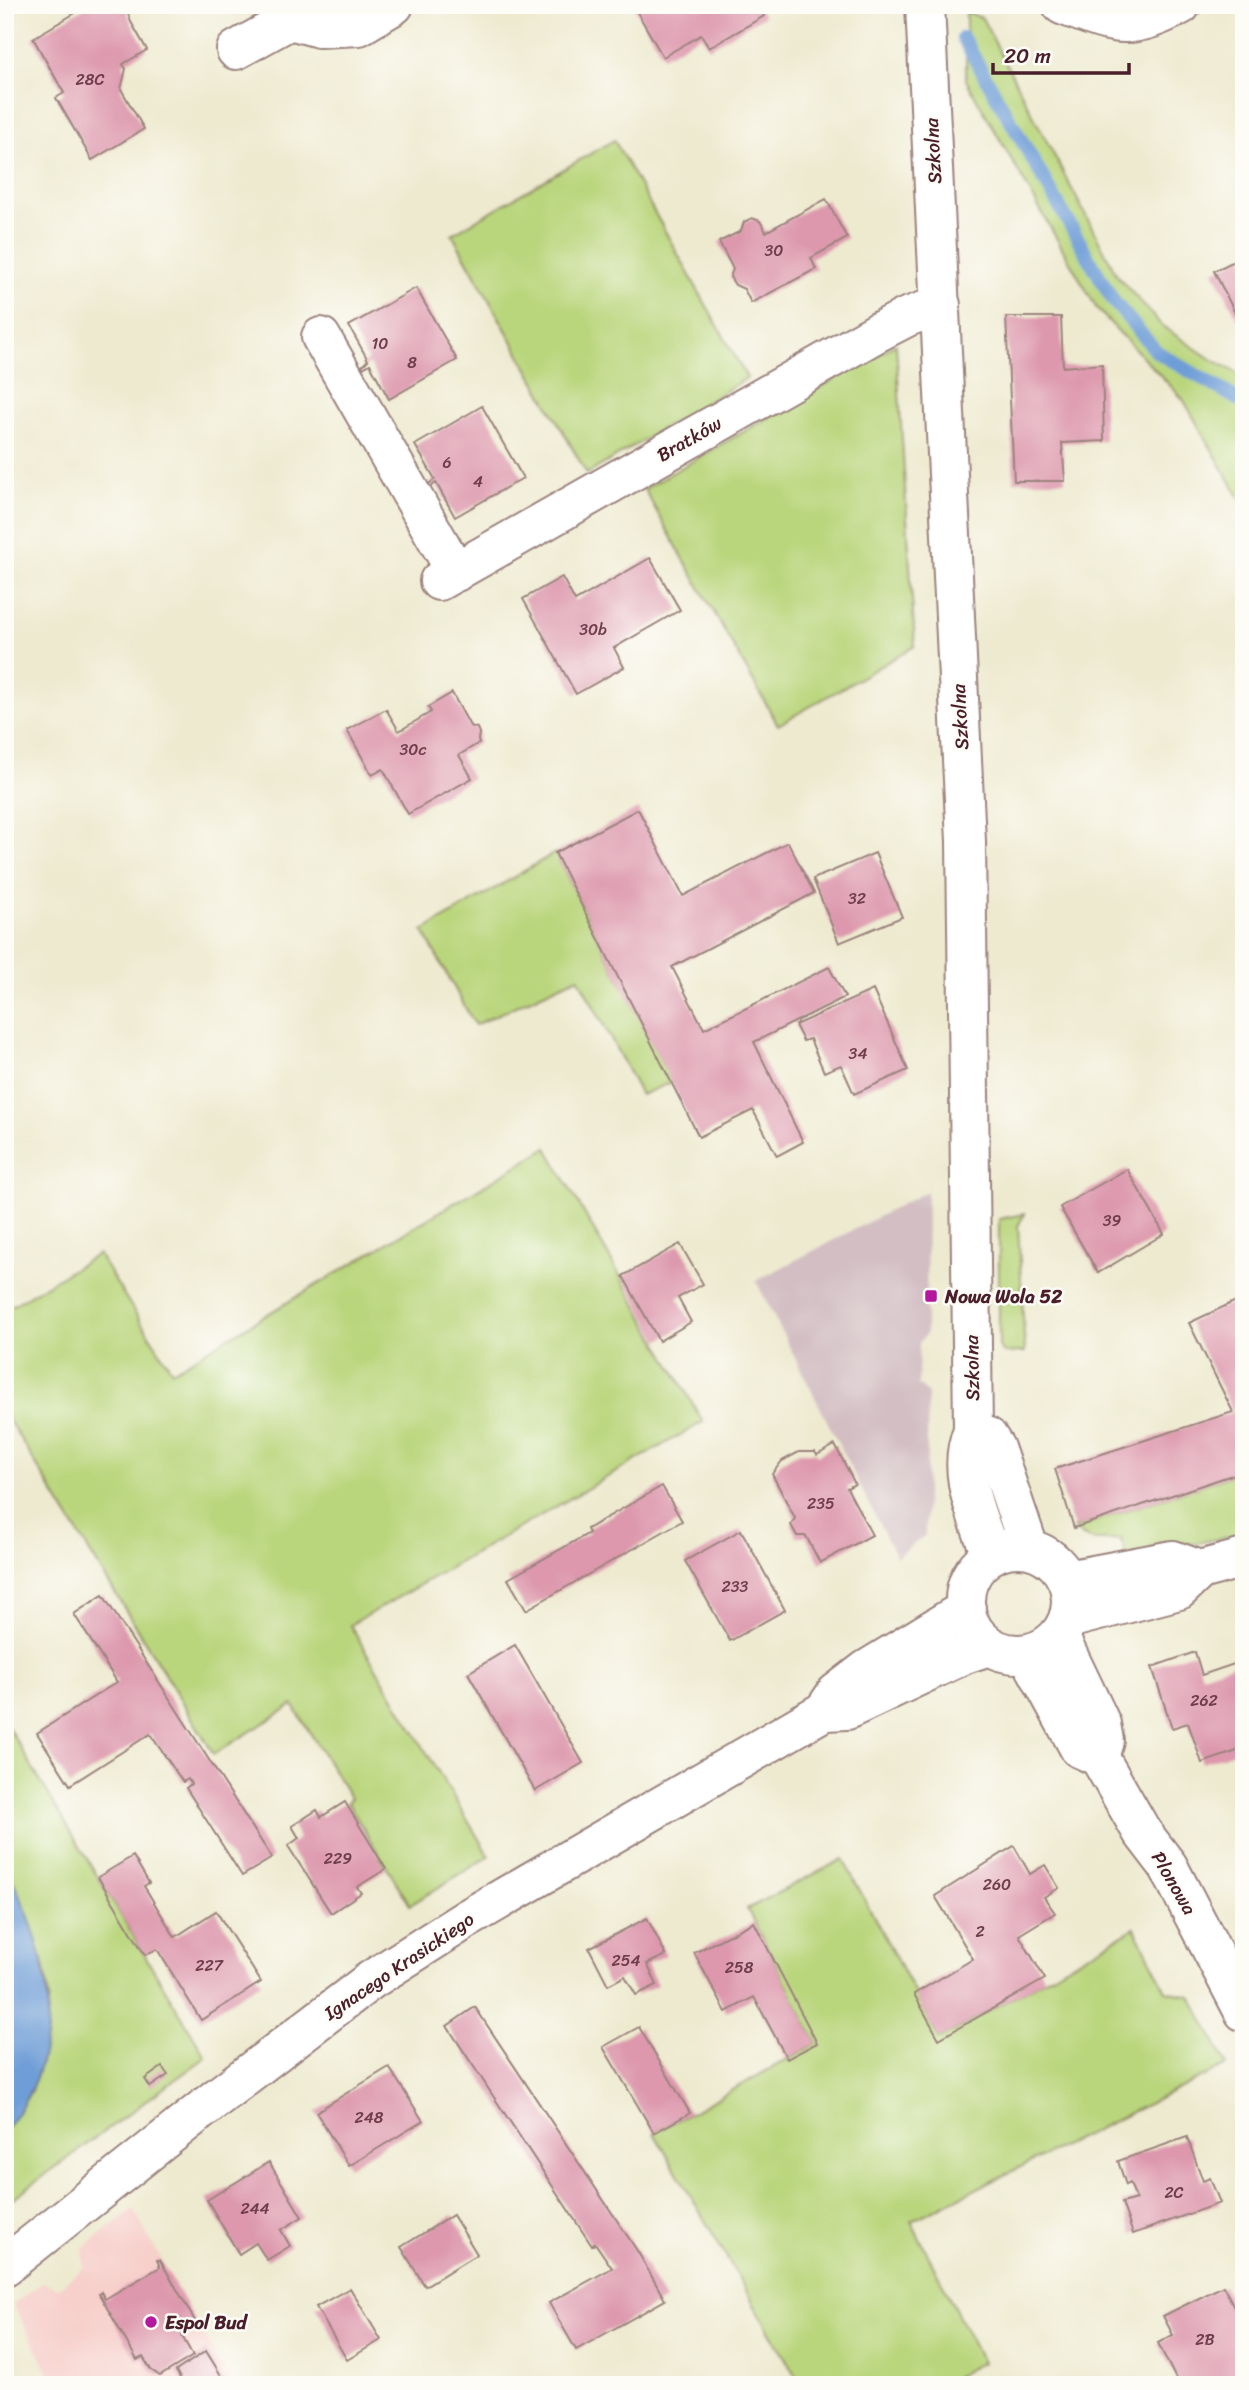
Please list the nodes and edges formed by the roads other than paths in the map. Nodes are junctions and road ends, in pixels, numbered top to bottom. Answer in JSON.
{"nodes":[{"id":1,"x":394,"y":5,"type":"edge"},
{"id":2,"x":925,"y":5,"type":"edge"},
{"id":3,"x":1062,"y":5,"type":"edge"},
{"id":4,"x":1181,"y":5,"type":"edge"},
{"id":5,"x":236,"y":50,"type":"dead end"},
{"id":6,"x":941,"y":305,"type":"junction"},
{"id":7,"x":321,"y":337,"type":"dead end"},
{"id":8,"x":973,"y":1430,"type":"junction"},
{"id":9,"x":1028,"y":1548,"type":"junction"},
{"id":10,"x":991,"y":1555,"type":"junction"},
{"id":11,"x":1244,"y":1558,"type":"edge"},
{"id":12,"x":1200,"y":1570,"type":"junction"},
{"id":13,"x":1067,"y":1580,"type":"junction"},
{"id":14,"x":966,"y":1609,"type":"junction"},
{"id":15,"x":1052,"y":1636,"type":"junction"},
{"id":16,"x":989,"y":1646,"type":"junction"},
{"id":17,"x":824,"y":1711,"type":"junction"},
{"id":18,"x":1244,"y":2012,"type":"edge"},
{"id":19,"x":5,"y":2266,"type":"edge"}],
"edges":[{"from":1,"to":5,"type":"street"},
{"from":2,"to":6,"type":"street","name":"Szkolna"},
{"from":3,"to":4,"type":"street"},
{"from":6,"to":7,"type":"street","name":"Bratków"},
{"from":6,"to":8,"type":"street","name":"Szkolna"},
{"from":8,"to":9,"type":"street"},
{"from":8,"to":10,"type":"street","name":"Szkolna"},
{"from":9,"to":10,"type":"street"},
{"from":9,"to":13,"type":"street"},
{"from":10,"to":14,"type":"street"},
{"from":11,"to":12,"type":"street"},
{"from":12,"to":13,"type":"street"},
{"from":12,"to":15,"type":"street"},
{"from":13,"to":15,"type":"street"},
{"from":14,"to":16,"type":"street"},
{"from":14,"to":17,"type":"street","name":"Ignacego Krasickiego"},
{"from":15,"to":16,"type":"street"},
{"from":15,"to":18,"type":"street","name":"Plonowa"},
{"from":16,"to":17,"type":"street","name":"Ignacego Krasickiego"},
{"from":17,"to":19,"type":"street","name":"Ignacego Krasickiego"}]}
